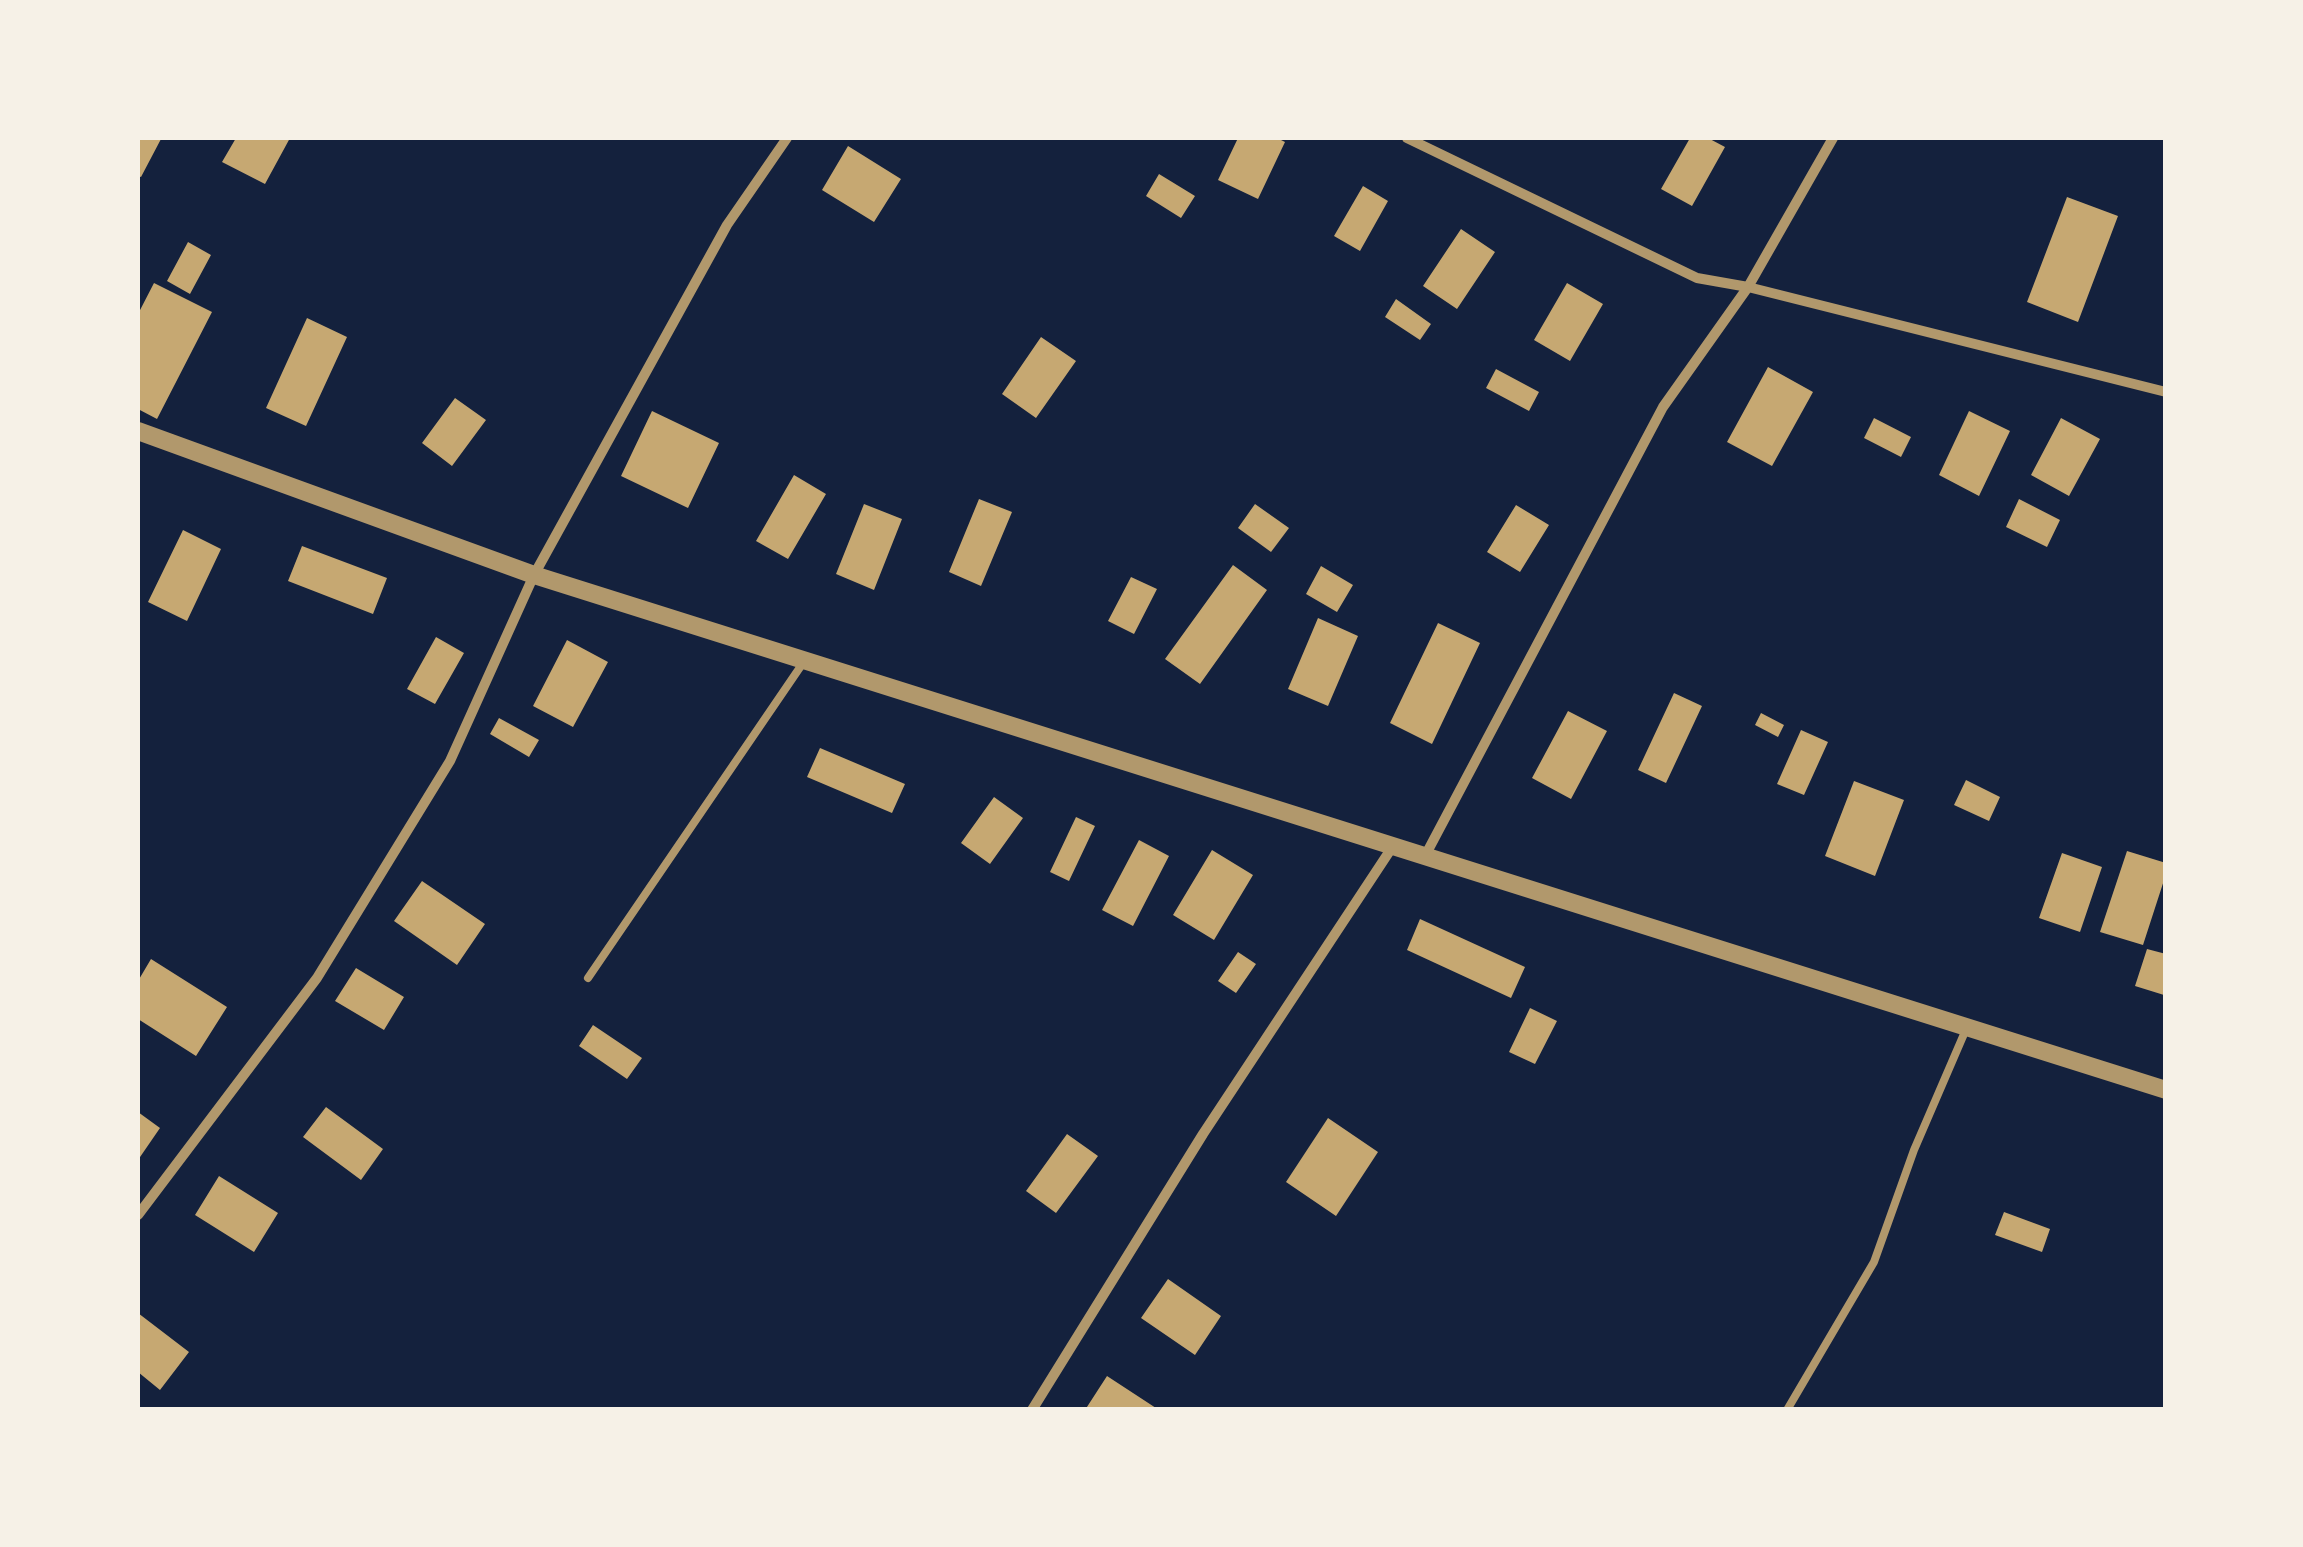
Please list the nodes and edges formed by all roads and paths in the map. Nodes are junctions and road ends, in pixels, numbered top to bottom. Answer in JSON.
{"nodes":[{"id":1,"x":787,"y":138,"type":"edge"},
{"id":2,"x":1408,"y":138,"type":"edge"},
{"id":3,"x":1833,"y":138,"type":"edge"},
{"id":4,"x":1748,"y":287,"type":"junction"},
{"id":5,"x":2166,"y":392,"type":"edge"},
{"id":6,"x":138,"y":431,"type":"edge"},
{"id":7,"x":534,"y":575,"type":"junction"},
{"id":8,"x":804,"y":660,"type":"junction"},
{"id":9,"x":1392,"y":846,"type":"junction"},
{"id":10,"x":1425,"y":856,"type":"junction"},
{"id":11,"x":588,"y":978,"type":"dead end"},
{"id":12,"x":1967,"y":1027,"type":"junction"},
{"id":13,"x":2166,"y":1090,"type":"edge"},
{"id":14,"x":138,"y":1215,"type":"edge"},
{"id":15,"x":1032,"y":1410,"type":"edge"},
{"id":16,"x":1787,"y":1410,"type":"edge"}],
"edges":[{"from":1,"to":7,"type":"street"},
{"from":2,"to":4,"type":"street"},
{"from":3,"to":4,"type":"street"},
{"from":4,"to":5,"type":"street"},
{"from":4,"to":10,"type":"street"},
{"from":6,"to":7,"type":"street"},
{"from":7,"to":8,"type":"street"},
{"from":7,"to":14,"type":"street"},
{"from":8,"to":9,"type":"street"},
{"from":8,"to":11,"type":"lane"},
{"from":9,"to":10,"type":"street"},
{"from":9,"to":15,"type":"street"},
{"from":10,"to":12,"type":"street"},
{"from":12,"to":13,"type":"street"},
{"from":12,"to":16,"type":"lane"}]}
